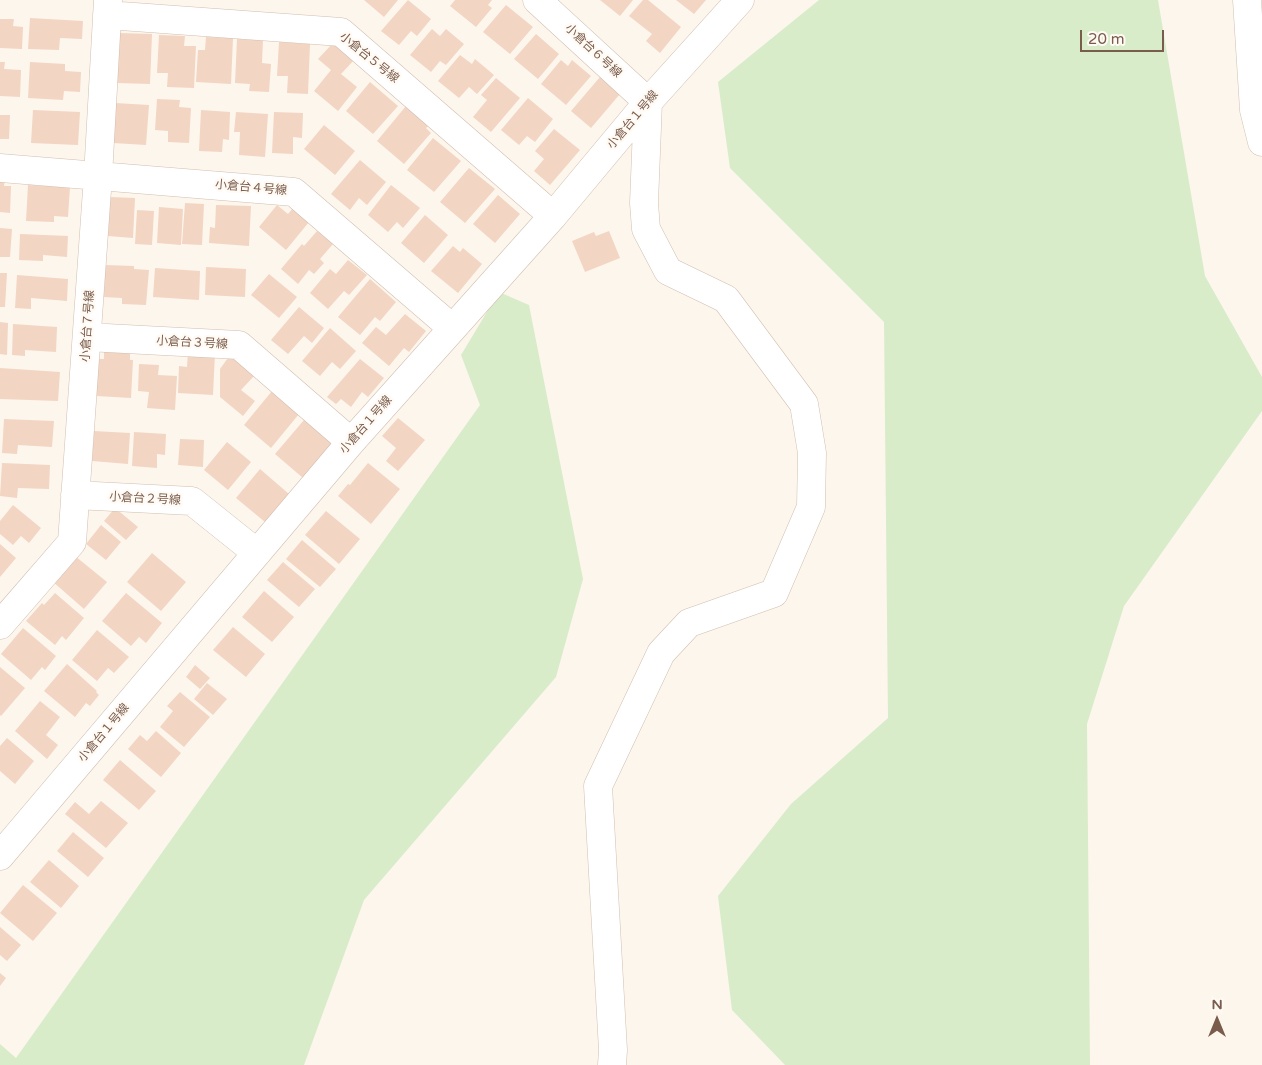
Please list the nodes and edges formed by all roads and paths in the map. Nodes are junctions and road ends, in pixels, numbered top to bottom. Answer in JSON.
{"nodes":[{"id":1,"x":538,"y":0,"type":"edge"},
{"id":2,"x":740,"y":0,"type":"edge"},
{"id":3,"x":1247,"y":0,"type":"edge"},
{"id":4,"x":108,"y":7,"type":"edge"},
{"id":5,"x":648,"y":102,"type":"junction"},
{"id":6,"x":1262,"y":142,"type":"edge"},
{"id":7,"x":0,"y":168,"type":"edge"},
{"id":8,"x":98,"y":176,"type":"junction"},
{"id":9,"x":553,"y":216,"type":"junction"},
{"id":10,"x":452,"y":328,"type":"junction"},
{"id":11,"x":87,"y":337,"type":"junction"},
{"id":12,"x":351,"y":442,"type":"junction"},
{"id":13,"x":75,"y":495,"type":"junction"},
{"id":14,"x":257,"y":553,"type":"junction"},
{"id":15,"x":0,"y":625,"type":"edge"},
{"id":16,"x":0,"y":856,"type":"edge"},
{"id":17,"x":612,"y":1065,"type":"edge"}],
"edges":[{"from":1,"to":5,"type":"street","name":"小倉台６号線"},
{"from":2,"to":5,"type":"street","name":"小倉台１号線"},
{"from":3,"to":6,"type":"street"},
{"from":4,"to":8,"type":"street","name":"小倉台７号線"},
{"from":4,"to":9,"type":"street","name":"小倉台５号線"},
{"from":5,"to":9,"type":"street","name":"小倉台１号線"},
{"from":5,"to":17,"type":"street"},
{"from":7,"to":8,"type":"street","name":"小倉台４号線"},
{"from":8,"to":10,"type":"street","name":"小倉台４号線"},
{"from":8,"to":11,"type":"street","name":"小倉台７号線"},
{"from":9,"to":10,"type":"street","name":"小倉台１号線"},
{"from":10,"to":12,"type":"street","name":"小倉台１号線"},
{"from":11,"to":12,"type":"street","name":"小倉台３号線"},
{"from":11,"to":13,"type":"street","name":"小倉台７号線"},
{"from":12,"to":14,"type":"street","name":"小倉台１号線"},
{"from":13,"to":14,"type":"street","name":"小倉台２号線"},
{"from":13,"to":15,"type":"street","name":"小倉台７号線"},
{"from":14,"to":16,"type":"street","name":"小倉台１号線"}]}
